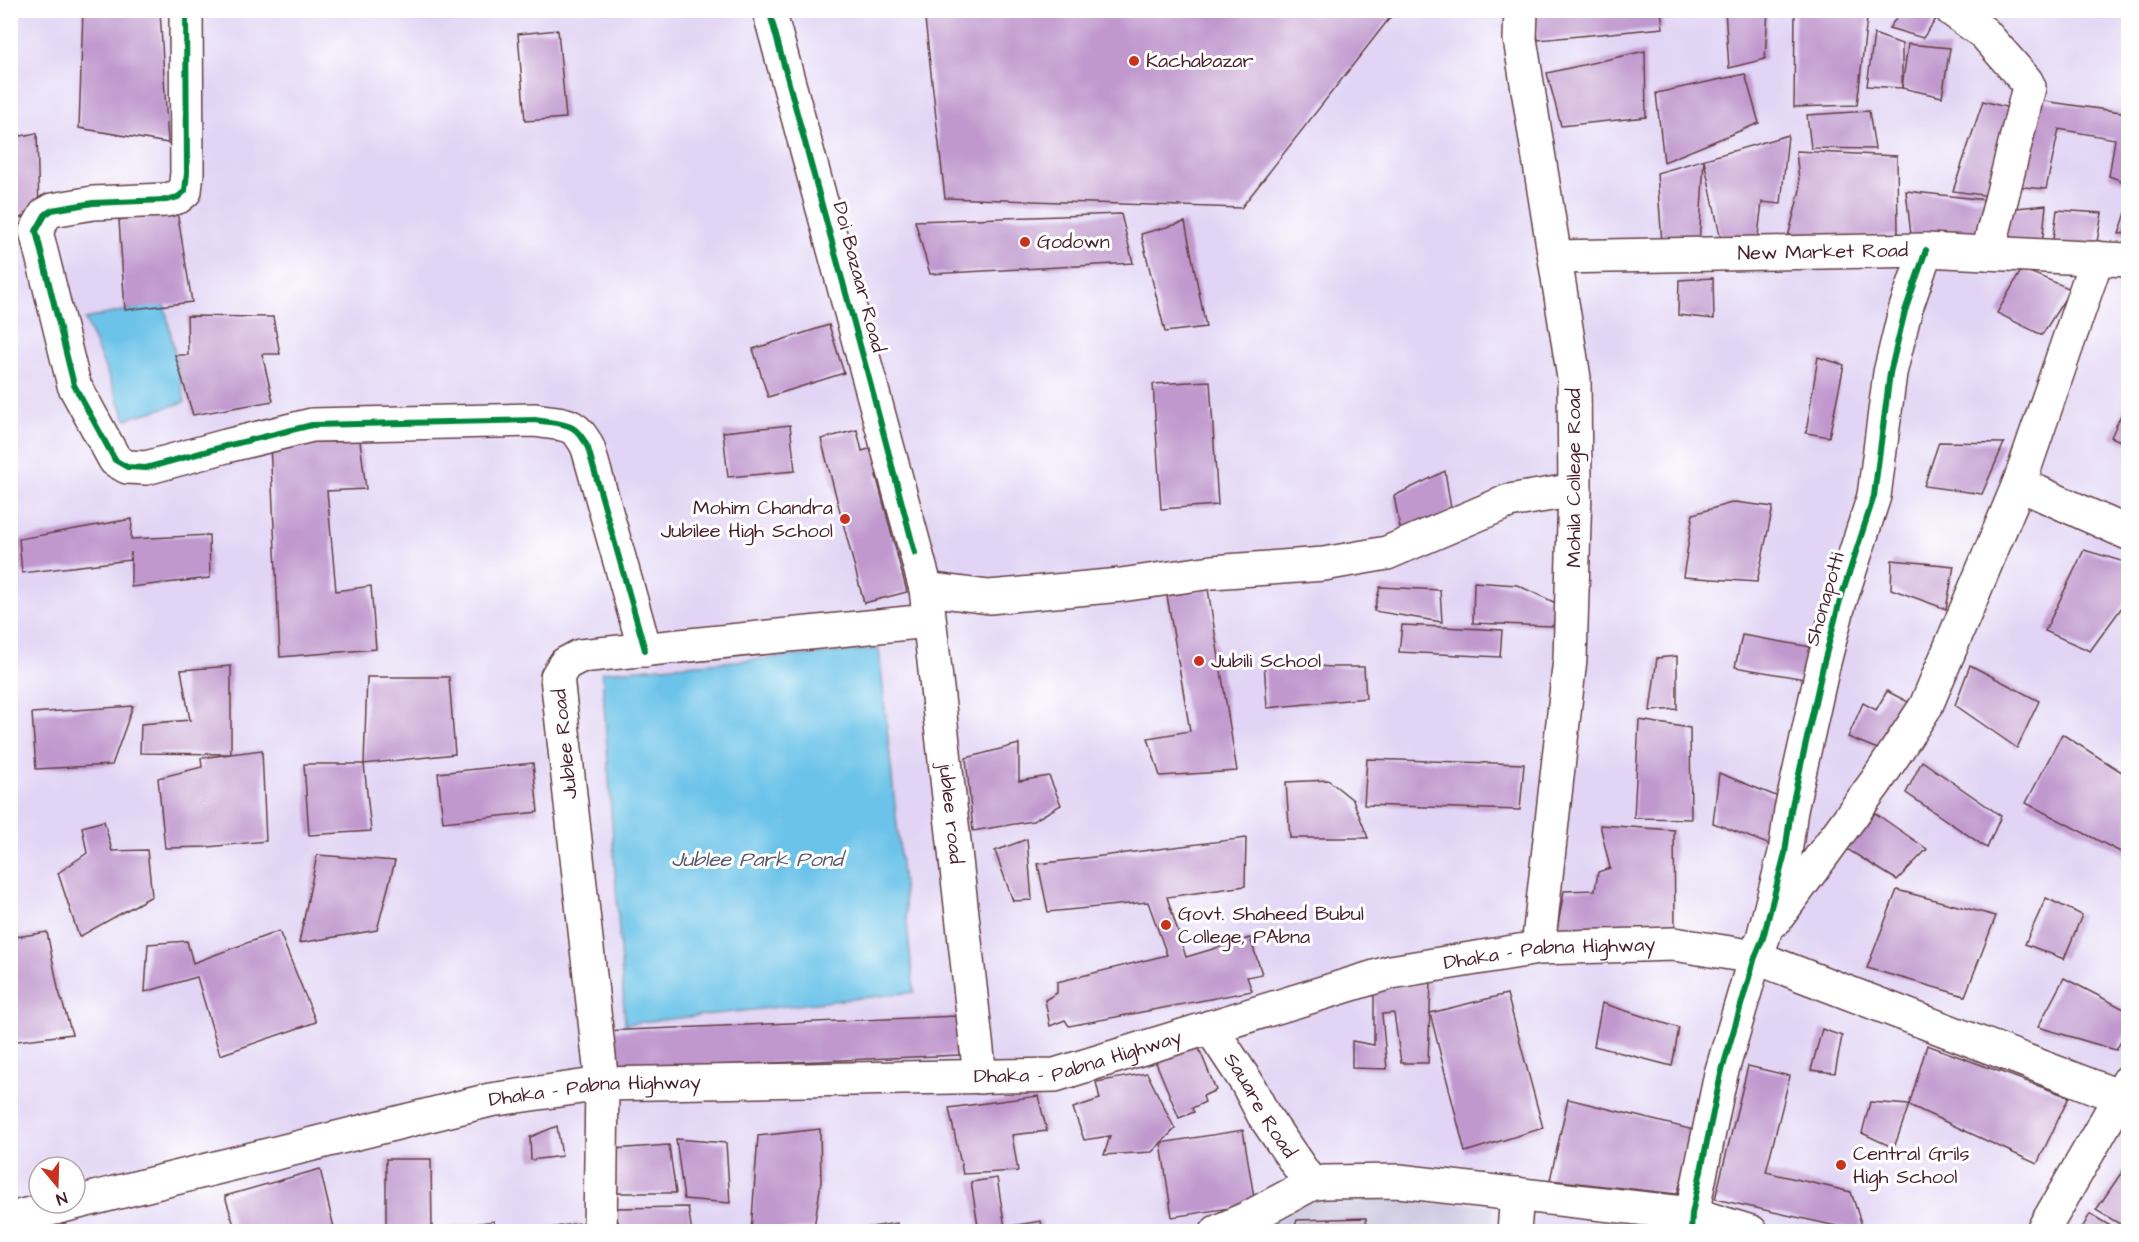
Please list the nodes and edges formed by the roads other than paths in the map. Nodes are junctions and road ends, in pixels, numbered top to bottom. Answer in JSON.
{"nodes":[{"id":1,"x":186,"y":10,"type":"edge"},
{"id":2,"x":769,"y":10,"type":"edge"},
{"id":3,"x":1952,"y":10,"type":"edge"},
{"id":4,"x":1516,"y":11,"type":"edge"},
{"id":5,"x":1926,"y":250,"type":"junction"},
{"id":6,"x":1988,"y":253,"type":"junction"},
{"id":7,"x":1555,"y":257,"type":"junction"},
{"id":8,"x":2113,"y":259,"type":"edge"},
{"id":9,"x":2019,"y":484,"type":"junction"},
{"id":10,"x":1575,"y":490,"type":"junction"},
{"id":11,"x":2128,"y":533,"type":"edge"},
{"id":12,"x":915,"y":554,"type":"joint"},
{"id":13,"x":927,"y":605,"type":"junction"},
{"id":14,"x":645,"y":650,"type":"junction"},
{"id":15,"x":1759,"y":947,"type":"junction"},
{"id":16,"x":1538,"y":948,"type":"junction"},
{"id":17,"x":1210,"y":1027,"type":"junction"},
{"id":18,"x":980,"y":1077,"type":"junction"},
{"id":19,"x":602,"y":1084,"type":"junction"},
{"id":20,"x":2126,"y":1093,"type":"edge"},
{"id":21,"x":1311,"y":1184,"type":"junction"},
{"id":22,"x":1517,"y":1194,"type":"junction"},
{"id":23,"x":10,"y":1219,"type":"edge"},
{"id":24,"x":1692,"y":1223,"type":"edge"},
{"id":25,"x":600,"y":1232,"type":"edge"},
{"id":26,"x":1217,"y":1232,"type":"edge"},
{"id":27,"x":1514,"y":1232,"type":"edge"},
{"id":28,"x":1751,"y":1232,"type":"edge"},
{"id":29,"x":2042,"y":1232,"type":"edge"}],
"edges":[{"from":1,"to":14,"type":"street"},
{"from":2,"to":12,"type":"street","name":"Doi Bazaar Road"},
{"from":3,"to":6,"type":"street"},
{"from":4,"to":7,"type":"street","name":"Mohila College Road"},
{"from":5,"to":6,"type":"street","name":"New Market Road"},
{"from":5,"to":7,"type":"street","name":"New Market Road"},
{"from":5,"to":15,"type":"street","name":"Shonapotti"},
{"from":6,"to":8,"type":"street","name":"New Market Road"},
{"from":7,"to":10,"type":"street","name":"Mohila College Road"},
{"from":8,"to":9,"type":"street"},
{"from":9,"to":11,"type":"street"},
{"from":9,"to":15,"type":"street"},
{"from":10,"to":13,"type":"street","name":"Jublee Road"},
{"from":10,"to":16,"type":"street","name":"Mohila College Road"},
{"from":12,"to":13,"type":"street","name":"jublee road"},
{"from":13,"to":14,"type":"street","name":"Jublee Road"},
{"from":13,"to":18,"type":"street","name":"jublee road"},
{"from":14,"to":19,"type":"street","name":"Jublee Road"},
{"from":15,"to":16,"type":"street","name":"Dhaka - Pabna Highway"},
{"from":15,"to":20,"type":"street","name":"Dhaka - Pabna Highway"},
{"from":15,"to":24,"type":"street","name":"Shonapotti"},
{"from":16,"to":17,"type":"street","name":"Dhaka - Pabna Highway"},
{"from":17,"to":18,"type":"street","name":"Dhaka - Pabna Highway"},
{"from":17,"to":21,"type":"street","name":"Sauare Road"},
{"from":18,"to":19,"type":"street","name":"Dhaka - Pabna Highway"},
{"from":19,"to":23,"type":"street","name":"Dhaka - Pabna Highway"},
{"from":19,"to":25,"type":"street"},
{"from":20,"to":29,"type":"street"},
{"from":21,"to":22,"type":"street"},
{"from":21,"to":26,"type":"street"},
{"from":22,"to":24,"type":"street"},
{"from":22,"to":27,"type":"street"},
{"from":24,"to":28,"type":"street"}]}
